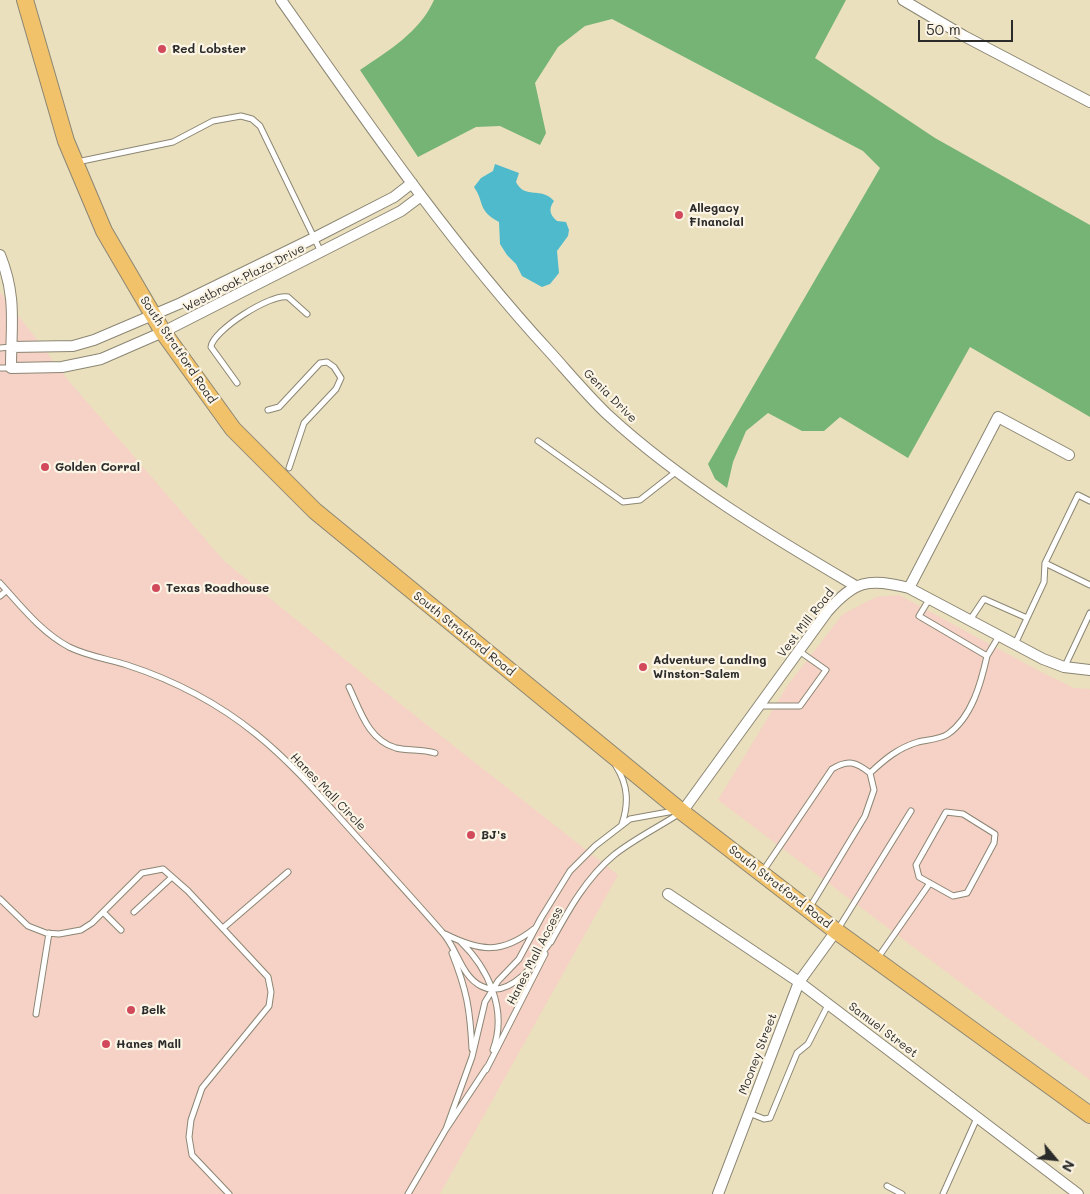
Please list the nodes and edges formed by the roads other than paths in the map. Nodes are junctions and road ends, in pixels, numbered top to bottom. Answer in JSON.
{"nodes":[{"id":1,"x":25,"y":0,"type":"edge"},
{"id":2,"x":281,"y":0,"type":"edge"},
{"id":3,"x":904,"y":0,"type":"edge"},
{"id":4,"x":1090,"y":102,"type":"edge"},
{"id":5,"x":75,"y":162,"type":"junction"},
{"id":6,"x":417,"y":190,"type":"junction"},
{"id":7,"x":314,"y":238,"type":"junction"},
{"id":8,"x":321,"y":253,"type":"junction"},
{"id":9,"x":0,"y":256,"type":"edge"},
{"id":10,"x":308,"y":314,"type":"dead end"},
{"id":11,"x":152,"y":315,"type":"junction"},
{"id":12,"x":163,"y":332,"type":"junction"},
{"id":13,"x":5,"y":347,"type":"edge"},
{"id":14,"x":5,"y":368,"type":"edge"},
{"id":15,"x":238,"y":383,"type":"dead end"},
{"id":16,"x":268,"y":410,"type":"dead end"},
{"id":17,"x":538,"y":441,"type":"dead end"},
{"id":18,"x":1069,"y":455,"type":"dead end"},
{"id":19,"x":289,"y":468,"type":"dead end"},
{"id":20,"x":677,"y":471,"type":"junction"},
{"id":21,"x":1090,"y":500,"type":"edge"},
{"id":22,"x":1045,"y":563,"type":"junction"},
{"id":23,"x":0,"y":583,"type":"edge"},
{"id":24,"x":1090,"y":585,"type":"edge"},
{"id":25,"x":854,"y":586,"type":"junction"},
{"id":26,"x":909,"y":588,"type":"junction"},
{"id":27,"x":6,"y":591,"type":"junction"},
{"id":28,"x":0,"y":596,"type":"edge"},
{"id":29,"x":930,"y":598,"type":"junction"},
{"id":30,"x":1090,"y":612,"type":"edge"},
{"id":31,"x":1027,"y":618,"type":"junction"},
{"id":32,"x":970,"y":620,"type":"junction"},
{"id":33,"x":999,"y":636,"type":"junction"},
{"id":34,"x":1014,"y":645,"type":"junction"},
{"id":35,"x":799,"y":651,"type":"junction"},
{"id":36,"x":987,"y":656,"type":"junction"},
{"id":37,"x":1064,"y":667,"type":"junction"},
{"id":38,"x":1090,"y":670,"type":"edge"},
{"id":39,"x":349,"y":687,"type":"dead end"},
{"id":40,"x":759,"y":706,"type":"junction"},
{"id":41,"x":604,"y":749,"type":"junction"},
{"id":42,"x":435,"y":754,"type":"dead end"},
{"id":43,"x":870,"y":773,"type":"junction"},
{"id":44,"x":911,"y":811,"type":"dead end"},
{"id":45,"x":682,"y":812,"type":"junction"},
{"id":46,"x":621,"y":826,"type":"junction"},
{"id":47,"x":288,"y":872,"type":"dead end"},
{"id":48,"x":762,"y":874,"type":"junction"},
{"id":49,"x":172,"y":877,"type":"junction"},
{"id":50,"x":930,"y":883,"type":"junction"},
{"id":51,"x":668,"y":894,"type":"dead end"},
{"id":52,"x":0,"y":899,"type":"edge"},
{"id":53,"x":808,"y":910,"type":"junction"},
{"id":54,"x":103,"y":912,"type":"junction"},
{"id":55,"x":134,"y":912,"type":"dead end"},
{"id":56,"x":536,"y":927,"type":"junction"},
{"id":57,"x":223,"y":928,"type":"junction"},
{"id":58,"x":120,"y":930,"type":"dead end"},
{"id":59,"x":836,"y":932,"type":"junction"},
{"id":60,"x":49,"y":933,"type":"junction"},
{"id":61,"x":445,"y":934,"type":"junction"},
{"id":62,"x":460,"y":941,"type":"junction"},
{"id":63,"x":551,"y":941,"type":"junction"},
{"id":64,"x":876,"y":960,"type":"junction"},
{"id":65,"x":799,"y":982,"type":"junction"},
{"id":66,"x":492,"y":989,"type":"junction"},
{"id":67,"x":828,"y":1004,"type":"junction"},
{"id":68,"x":36,"y":1014,"type":"dead end"},
{"id":69,"x":472,"y":1057,"type":"junction"},
{"id":70,"x":486,"y":1070,"type":"junction"},
{"id":71,"x":749,"y":1113,"type":"junction"},
{"id":72,"x":1090,"y":1116,"type":"edge"},
{"id":73,"x":977,"y":1117,"type":"junction"},
{"id":74,"x":446,"y":1128,"type":"junction"},
{"id":75,"x":887,"y":1186,"type":"dead end"},
{"id":76,"x":1065,"y":1190,"type":"edge"},
{"id":77,"x":229,"y":1194,"type":"edge"},
{"id":78,"x":408,"y":1194,"type":"edge"},
{"id":79,"x":718,"y":1194,"type":"edge"},
{"id":80,"x":902,"y":1194,"type":"edge"},
{"id":81,"x":943,"y":1194,"type":"edge"},
{"id":82,"x":1078,"y":1194,"type":"edge"}],
"edges":[{"from":1,"to":5,"type":"main road","name":"South Stratford Road"},
{"from":2,"to":6,"type":"street"},
{"from":3,"to":4,"type":"street"},
{"from":5,"to":7,"type":"lane"},
{"from":5,"to":11,"type":"main road","name":"South Stratford Road"},
{"from":6,"to":7,"type":"street","name":"Westbrook Plaza Drive"},
{"from":6,"to":8,"type":"street","name":"Westbrook Plaza Drive"},
{"from":6,"to":20,"type":"street","name":"Genia Drive"},
{"from":7,"to":8,"type":"lane"},
{"from":7,"to":11,"type":"street","name":"Westbrook Plaza Drive"},
{"from":8,"to":12,"type":"street","name":"Westbrook Plaza Drive"},
{"from":9,"to":13,"type":"street"},
{"from":10,"to":15,"type":"lane"},
{"from":11,"to":12,"type":"main road","name":"South Stratford Road"},
{"from":11,"to":13,"type":"street","name":"Westbrook Plaza Drive"},
{"from":12,"to":14,"type":"street","name":"Westbrook Plaza Drive"},
{"from":12,"to":41,"type":"main road","name":"South Stratford Road"},
{"from":13,"to":14,"type":"street"},
{"from":16,"to":19,"type":"lane"},
{"from":17,"to":20,"type":"lane"},
{"from":18,"to":26,"type":"street"},
{"from":20,"to":25,"type":"street","name":"Genia Drive"},
{"from":21,"to":22,"type":"lane"},
{"from":22,"to":24,"type":"lane"},
{"from":22,"to":31,"type":"lane"},
{"from":23,"to":27,"type":"lane","name":"Hanes Mall Circle"},
{"from":25,"to":26,"type":"street"},
{"from":25,"to":35,"type":"street","name":"Vest Mill Road"},
{"from":26,"to":29,"type":"street"},
{"from":27,"to":28,"type":"lane"},
{"from":27,"to":61,"type":"lane","name":"Hanes Mall Circle"},
{"from":29,"to":32,"type":"street"},
{"from":29,"to":36,"type":"lane"},
{"from":30,"to":37,"type":"lane"},
{"from":31,"to":32,"type":"lane"},
{"from":31,"to":34,"type":"lane"},
{"from":32,"to":33,"type":"street"},
{"from":33,"to":34,"type":"street"},
{"from":33,"to":36,"type":"lane"},
{"from":34,"to":37,"type":"street"},
{"from":35,"to":40,"type":"street","name":"Vest Mill Road"},
{"from":35,"to":40,"type":"lane"},
{"from":36,"to":43,"type":"lane"},
{"from":37,"to":38,"type":"street"},
{"from":39,"to":42,"type":"lane"},
{"from":40,"to":45,"type":"street","name":"Vest Mill Road"},
{"from":41,"to":45,"type":"main road","name":"South Stratford Road"},
{"from":41,"to":46,"type":"lane"},
{"from":43,"to":48,"type":"lane"},
{"from":43,"to":53,"type":"lane"},
{"from":44,"to":59,"type":"lane"},
{"from":45,"to":46,"type":"lane","name":"Hanes Mall Access"},
{"from":45,"to":48,"type":"main road","name":"South Stratford Road"},
{"from":45,"to":63,"type":"lane","name":"Hanes Mall Access"},
{"from":46,"to":56,"type":"lane","name":"Hanes Mall Access"},
{"from":47,"to":57,"type":"lane"},
{"from":48,"to":53,"type":"main road","name":"South Stratford Road"},
{"from":49,"to":54,"type":"lane"},
{"from":49,"to":55,"type":"lane"},
{"from":49,"to":57,"type":"lane"},
{"from":50,"to":50,"type":"lane"},
{"from":50,"to":64,"type":"lane"},
{"from":51,"to":65,"type":"street","name":"Samuel Street"},
{"from":52,"to":60,"type":"lane"},
{"from":53,"to":59,"type":"main road","name":"South Stratford Road"},
{"from":54,"to":58,"type":"lane"},
{"from":54,"to":60,"type":"lane"},
{"from":56,"to":62,"type":"lane","name":"Hanes Mall Circle"},
{"from":56,"to":66,"type":"lane","name":"Hanes Mall Access"},
{"from":57,"to":77,"type":"lane"},
{"from":59,"to":64,"type":"main road","name":"South Stratford Road"},
{"from":59,"to":65,"type":"street","name":"Mooney Street"},
{"from":60,"to":68,"type":"lane"},
{"from":61,"to":62,"type":"lane","name":"Hanes Mall Circle"},
{"from":61,"to":66,"type":"lane","name":"Hanes Mall Circle"},
{"from":61,"to":69,"type":"lane","name":"Hanes Mall Circle"},
{"from":62,"to":66,"type":"lane","name":"Hanes Mall Circle"},
{"from":63,"to":66,"type":"lane"},
{"from":63,"to":70,"type":"lane","name":"Hanes Mall Access"},
{"from":64,"to":72,"type":"main road","name":"South Stratford Road"},
{"from":65,"to":67,"type":"street","name":"Samuel Street"},
{"from":65,"to":71,"type":"street","name":"Mooney Street"},
{"from":66,"to":69,"type":"lane","name":"Hanes Mall Circle"},
{"from":66,"to":70,"type":"lane","name":"Hanes Mall Circle"},
{"from":67,"to":71,"type":"lane"},
{"from":67,"to":73,"type":"street","name":"Samuel Street"},
{"from":69,"to":74,"type":"lane","name":"Hanes Mall Circle"},
{"from":70,"to":74,"type":"lane","name":"Hanes Mall Circle"},
{"from":71,"to":79,"type":"street","name":"Mooney Street"},
{"from":73,"to":76,"type":"street","name":"Samuel Street"},
{"from":73,"to":81,"type":"lane"},
{"from":74,"to":78,"type":"lane","name":"Hanes Mall Circle"},
{"from":75,"to":80,"type":"lane"},
{"from":76,"to":82,"type":"street","name":"Samuel Street"}]}
